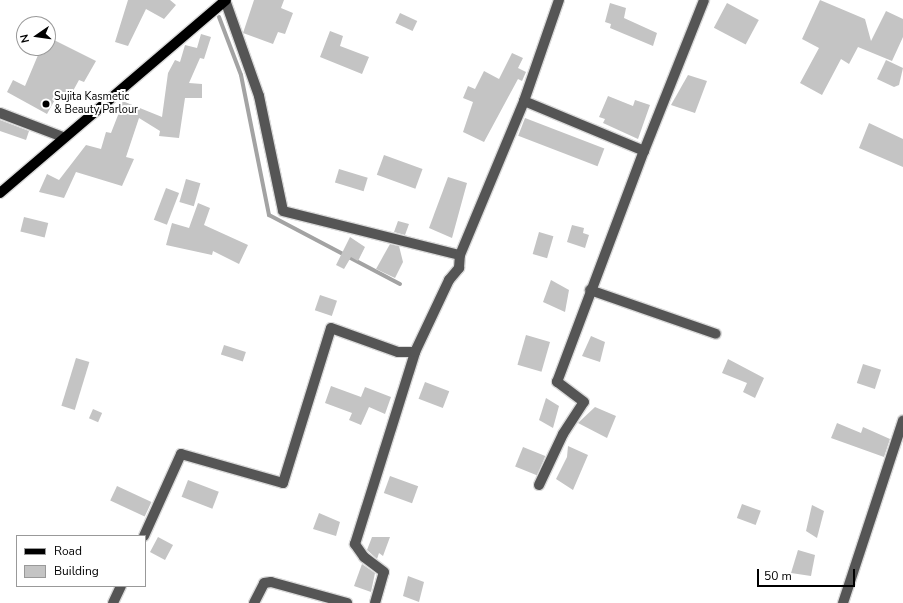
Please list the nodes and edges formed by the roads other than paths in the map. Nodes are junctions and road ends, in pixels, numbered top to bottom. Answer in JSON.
{"nodes":[{"id":1,"x":226,"y":0,"type":"edge"},
{"id":2,"x":559,"y":0,"type":"edge"},
{"id":3,"x":704,"y":0,"type":"edge"},
{"id":4,"x":524,"y":101,"type":"junction"},
{"id":5,"x":0,"y":113,"type":"edge"},
{"id":6,"x":62,"y":137,"type":"junction"},
{"id":7,"x":644,"y":150,"type":"junction"},
{"id":8,"x":0,"y":193,"type":"edge"},
{"id":9,"x":460,"y":255,"type":"junction"},
{"id":10,"x":590,"y":290,"type":"junction"},
{"id":11,"x":716,"y":334,"type":"dead end"},
{"id":12,"x":415,"y":352,"type":"junction"},
{"id":13,"x":903,"y":421,"type":"edge"},
{"id":14,"x":539,"y":485,"type":"dead end"},
{"id":15,"x":144,"y":535,"type":"edge"},
{"id":16,"x":121,"y":587,"type":"edge"},
{"id":17,"x":113,"y":603,"type":"edge"},
{"id":18,"x":254,"y":603,"type":"edge"},
{"id":19,"x":347,"y":603,"type":"edge"},
{"id":20,"x":374,"y":603,"type":"edge"},
{"id":21,"x":843,"y":603,"type":"edge"}],
"edges":[{"from":1,"to":6,"type":"main road"},
{"from":1,"to":9,"type":"street"},
{"from":2,"to":4,"type":"street"},
{"from":3,"to":7,"type":"street"},
{"from":4,"to":7,"type":"street"},
{"from":4,"to":9,"type":"street"},
{"from":5,"to":6,"type":"street"},
{"from":6,"to":8,"type":"main road"},
{"from":7,"to":10,"type":"street"},
{"from":9,"to":12,"type":"street"},
{"from":10,"to":11,"type":"street"},
{"from":10,"to":14,"type":"street"},
{"from":12,"to":15,"type":"street"},
{"from":12,"to":20,"type":"street"},
{"from":13,"to":21,"type":"street"},
{"from":16,"to":17,"type":"street"},
{"from":18,"to":19,"type":"street"}]}
